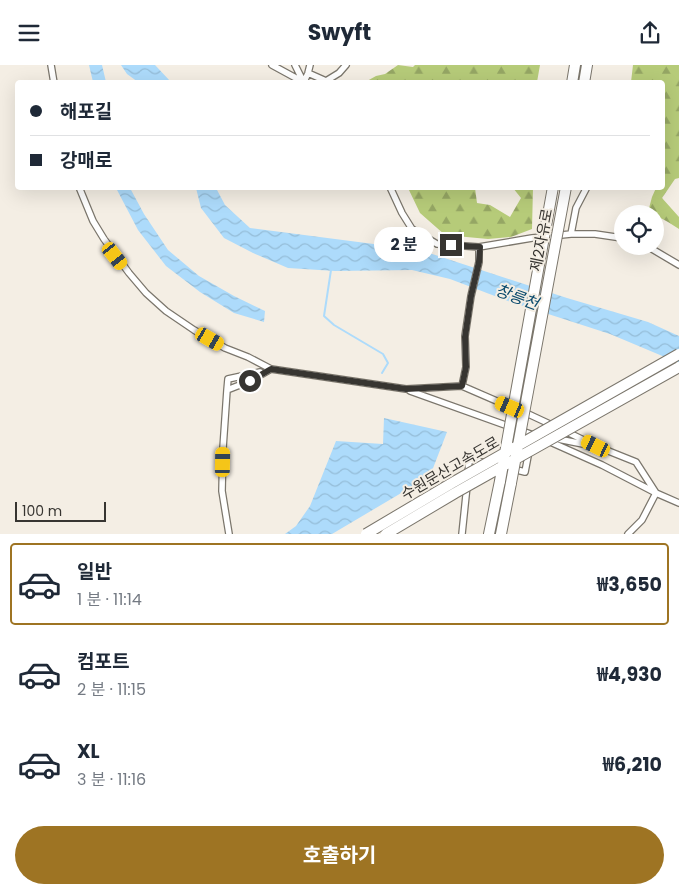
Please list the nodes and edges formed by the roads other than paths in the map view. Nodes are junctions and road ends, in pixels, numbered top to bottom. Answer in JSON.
{"nodes":[{"id":1,"x":50,"y":65,"type":"edge"},
{"id":2,"x":272,"y":65,"type":"edge"},
{"id":3,"x":295,"y":65,"type":"edge"},
{"id":4,"x":310,"y":65,"type":"edge"},
{"id":5,"x":346,"y":65,"type":"edge"},
{"id":6,"x":576,"y":65,"type":"edge"},
{"id":7,"x":587,"y":65,"type":"edge"},
{"id":8,"x":308,"y":73,"type":"junction"},
{"id":9,"x":53,"y":80,"type":"edge"},
{"id":10,"x":300,"y":80,"type":"edge"},
{"id":11,"x":303,"y":80,"type":"edge"},
{"id":12,"x":305,"y":80,"type":"edge"},
{"id":13,"x":324,"y":80,"type":"edge"},
{"id":14,"x":328,"y":80,"type":"edge"},
{"id":15,"x":573,"y":80,"type":"edge"},
{"id":16,"x":584,"y":80,"type":"edge"},
{"id":17,"x":80,"y":190,"type":"edge"},
{"id":18,"x":391,"y":190,"type":"edge"},
{"id":19,"x":552,"y":190,"type":"edge"},
{"id":20,"x":565,"y":190,"type":"edge"},
{"id":21,"x":585,"y":190,"type":"edge"},
{"id":22,"x":571,"y":234,"type":"junction"},
{"id":23,"x":614,"y":237,"type":"edge"},
{"id":24,"x":480,"y":247,"type":"junction"},
{"id":25,"x":662,"y":255,"type":"edge"},
{"id":26,"x":679,"y":265,"type":"edge"},
{"id":27,"x":679,"y":354,"type":"edge"},
{"id":28,"x":679,"y":367,"type":"edge"},
{"id":29,"x":271,"y":369,"type":"junction"},
{"id":30,"x":462,"y":386,"type":"junction"},
{"id":31,"x":406,"y":389,"type":"junction"},
{"id":32,"x":227,"y":390,"type":"junction"},
{"id":33,"x":531,"y":434,"type":"junction"},
{"id":34,"x":596,"y":446,"type":"junction"},
{"id":35,"x":656,"y":493,"type":"junction"},
{"id":36,"x":679,"y":503,"type":"edge"},
{"id":37,"x":229,"y":534,"type":"edge"},
{"id":38,"x":366,"y":534,"type":"edge"},
{"id":39,"x":386,"y":534,"type":"edge"},
{"id":40,"x":462,"y":534,"type":"edge"},
{"id":41,"x":489,"y":534,"type":"edge"},
{"id":42,"x":501,"y":534,"type":"edge"},
{"id":43,"x":628,"y":534,"type":"edge"}],
"edges":[{"from":1,"to":9,"type":"street"},
{"from":2,"to":10,"type":"street"},
{"from":3,"to":11,"type":"street"},
{"from":4,"to":8,"type":"street"},
{"from":5,"to":14,"type":"street"},
{"from":6,"to":15,"type":"highway"},
{"from":7,"to":16,"type":"highway"},
{"from":8,"to":12,"type":"street"},
{"from":8,"to":13,"type":"street"},
{"from":17,"to":29,"type":"street"},
{"from":18,"to":24,"type":"street"},
{"from":19,"to":41,"type":"highway","name":"제2자유로","bridge":true},
{"from":20,"to":42,"type":"highway","name":"제2자유로","bridge":true},
{"from":21,"to":22,"type":"street"},
{"from":22,"to":23,"type":"street"},
{"from":22,"to":24,"type":"street"},
{"from":24,"to":30,"type":"street"},
{"from":25,"to":26,"type":"street"},
{"from":27,"to":38,"type":"highway","name":"수원문산고속도로","bridge":true},
{"from":28,"to":39,"type":"highway","name":"수원문산고속도로","bridge":true},
{"from":29,"to":31,"type":"street"},
{"from":29,"to":32,"type":"street"},
{"from":29,"to":32,"type":"street"},
{"from":30,"to":31,"type":"street"},
{"from":30,"to":34,"type":"street"},
{"from":31,"to":33,"type":"street"},
{"from":32,"to":37,"type":"street"},
{"from":33,"to":34,"type":"street"},
{"from":33,"to":35,"type":"street"},
{"from":33,"to":40,"type":"street"},
{"from":34,"to":35,"type":"street"},
{"from":35,"to":36,"type":"street"},
{"from":35,"to":43,"type":"street"}]}
